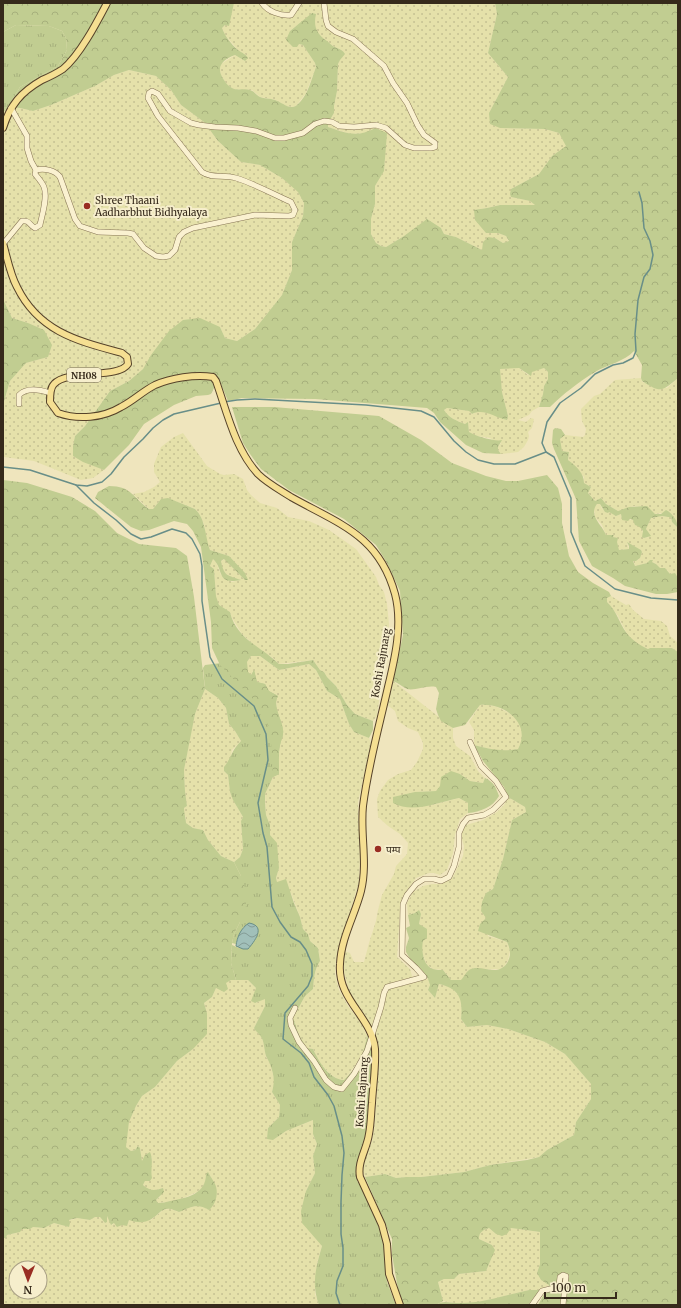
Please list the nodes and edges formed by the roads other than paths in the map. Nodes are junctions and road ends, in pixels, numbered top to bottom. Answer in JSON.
{"nodes":[{"id":1,"x":108,"y":3,"type":"edge"},
{"id":2,"x":262,"y":3,"type":"edge"},
{"id":3,"x":299,"y":3,"type":"edge"},
{"id":4,"x":324,"y":3,"type":"edge"},
{"id":5,"x":11,"y":108,"type":"junction"},
{"id":6,"x":3,"y":128,"type":"edge"},
{"id":7,"x":36,"y":170,"type":"junction"},
{"id":8,"x":3,"y":243,"type":"edge"},
{"id":9,"x":50,"y":393,"type":"junction"},
{"id":10,"x":19,"y":404,"type":"dead end"},
{"id":11,"x":470,"y":742,"type":"dead end"},
{"id":12,"x":295,"y":1008,"type":"dead end"},
{"id":13,"x":372,"y":1035,"type":"junction"},
{"id":14,"x":400,"y":1305,"type":"edge"},
{"id":15,"x":532,"y":1305,"type":"edge"},
{"id":16,"x":563,"y":1305,"type":"edge"}],
"edges":[{"from":1,"to":5,"type":"main road"},
{"from":2,"to":3,"type":"street"},
{"from":4,"to":7,"type":"street"},
{"from":5,"to":6,"type":"main road"},
{"from":5,"to":7,"type":"street"},
{"from":7,"to":8,"type":"street"},
{"from":8,"to":9,"type":"main road","number":"NH08"},
{"from":9,"to":10,"type":"street"},
{"from":9,"to":13,"type":"main road","name":"Koshi Rajmarg"},
{"from":11,"to":13,"type":"street"},
{"from":12,"to":13,"type":"street"},
{"from":13,"to":14,"type":"main road","name":"Koshi Rajmarg"},
{"from":15,"to":16,"type":"street"}]}
